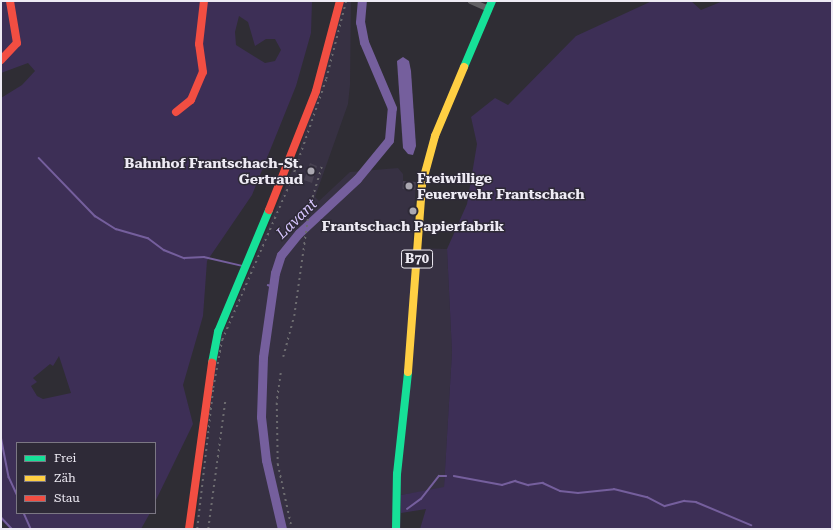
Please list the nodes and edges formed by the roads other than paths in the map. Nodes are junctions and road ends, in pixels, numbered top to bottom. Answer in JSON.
{"nodes":[{"id":1,"x":10,"y":1,"type":"edge"},
{"id":2,"x":204,"y":1,"type":"edge"},
{"id":3,"x":340,"y":1,"type":"edge"},
{"id":4,"x":471,"y":1,"type":"edge"},
{"id":5,"x":492,"y":1,"type":"edge"},
{"id":6,"x":489,"y":9,"type":"junction"},
{"id":7,"x":1,"y":60,"type":"edge"},
{"id":8,"x":176,"y":112,"type":"dead end"},
{"id":9,"x":189,"y":529,"type":"edge"},
{"id":10,"x":396,"y":529,"type":"edge"}],
"edges":[{"from":1,"to":7,"type":"street"},
{"from":2,"to":8,"type":"street"},
{"from":3,"to":9,"type":"street"},
{"from":4,"to":6,"type":"street"},
{"from":5,"to":6,"type":"street","number":"B70"},
{"from":6,"to":10,"type":"street","number":"B70"}]}
